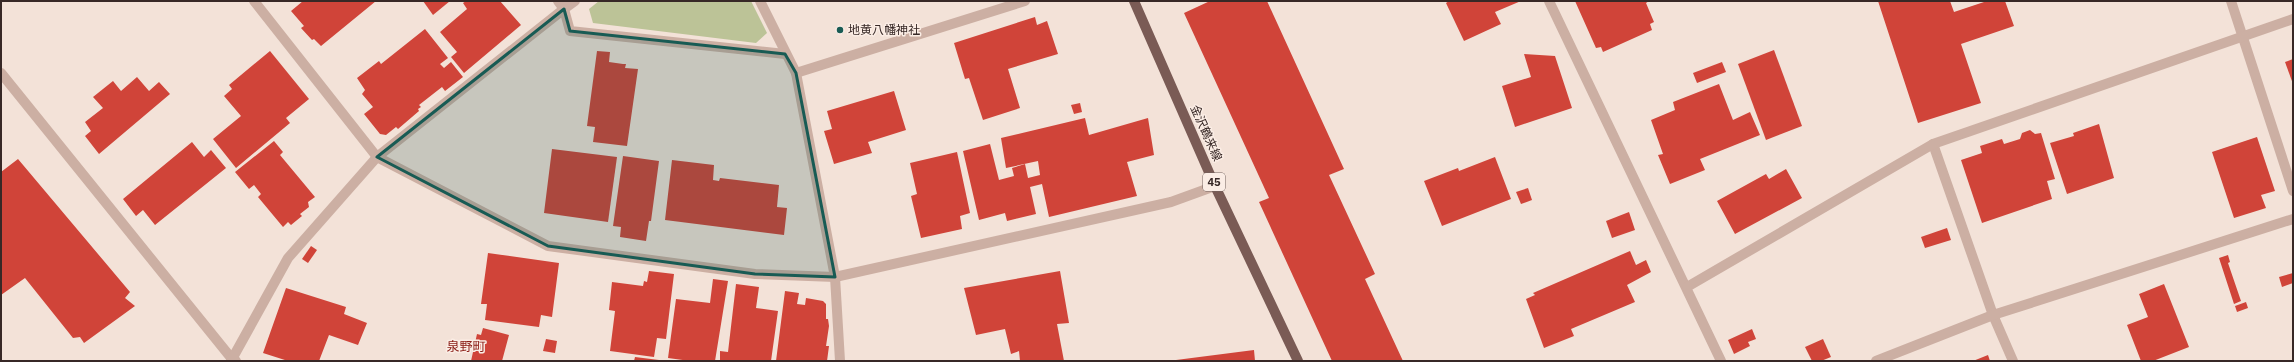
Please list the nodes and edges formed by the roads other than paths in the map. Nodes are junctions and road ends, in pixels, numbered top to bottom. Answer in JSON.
{"nodes":[{"id":1,"x":254,"y":1,"type":"edge"},
{"id":2,"x":575,"y":1,"type":"edge"},
{"id":3,"x":760,"y":1,"type":"edge"},
{"id":4,"x":1025,"y":1,"type":"edge"},
{"id":5,"x":1134,"y":1,"type":"edge"},
{"id":6,"x":1549,"y":1,"type":"edge"},
{"id":7,"x":2231,"y":1,"type":"edge"},
{"id":8,"x":561,"y":5,"type":"edge"},
{"id":9,"x":2293,"y":19,"type":"edge"},
{"id":10,"x":2243,"y":36,"type":"junction"},
{"id":11,"x":785,"y":54,"type":"junction"},
{"id":12,"x":1,"y":73,"type":"edge"},
{"id":13,"x":796,"y":73,"type":"junction"},
{"id":14,"x":1933,"y":144,"type":"junction"},
{"id":15,"x":377,"y":157,"type":"junction"},
{"id":16,"x":1216,"y":186,"type":"junction"},
{"id":17,"x":2293,"y":191,"type":"edge"},
{"id":18,"x":2293,"y":219,"type":"edge"},
{"id":19,"x":836,"y":277,"type":"junction"},
{"id":20,"x":1687,"y":286,"type":"junction"},
{"id":21,"x":1993,"y":315,"type":"junction"},
{"id":22,"x":233,"y":360,"type":"edge"},
{"id":23,"x":840,"y":361,"type":"edge"},
{"id":24,"x":1298,"y":361,"type":"edge"},
{"id":25,"x":1721,"y":361,"type":"edge"},
{"id":26,"x":1876,"y":361,"type":"edge"},
{"id":27,"x":2014,"y":361,"type":"edge"}],
"edges":[{"from":1,"to":15,"type":"street"},
{"from":2,"to":8,"type":"street"},
{"from":3,"to":11,"type":"street"},
{"from":4,"to":13,"type":"street"},
{"from":5,"to":16,"type":"main road","name":"金沢鶴来線","number":"45"},
{"from":6,"to":20,"type":"street"},
{"from":7,"to":10,"type":"street"},
{"from":8,"to":11,"type":"street"},
{"from":8,"to":15,"type":"street"},
{"from":9,"to":10,"type":"street"},
{"from":10,"to":14,"type":"street"},
{"from":10,"to":17,"type":"street"},
{"from":11,"to":13,"type":"street"},
{"from":12,"to":22,"type":"street"},
{"from":13,"to":19,"type":"street"},
{"from":14,"to":20,"type":"street"},
{"from":14,"to":21,"type":"street"},
{"from":15,"to":19,"type":"street"},
{"from":15,"to":22,"type":"street"},
{"from":16,"to":19,"type":"street"},
{"from":16,"to":24,"type":"main road","name":"金沢鶴来線","number":"45"},
{"from":18,"to":21,"type":"street"},
{"from":19,"to":23,"type":"street"},
{"from":20,"to":25,"type":"street"},
{"from":21,"to":26,"type":"street"},
{"from":21,"to":27,"type":"street"}]}
